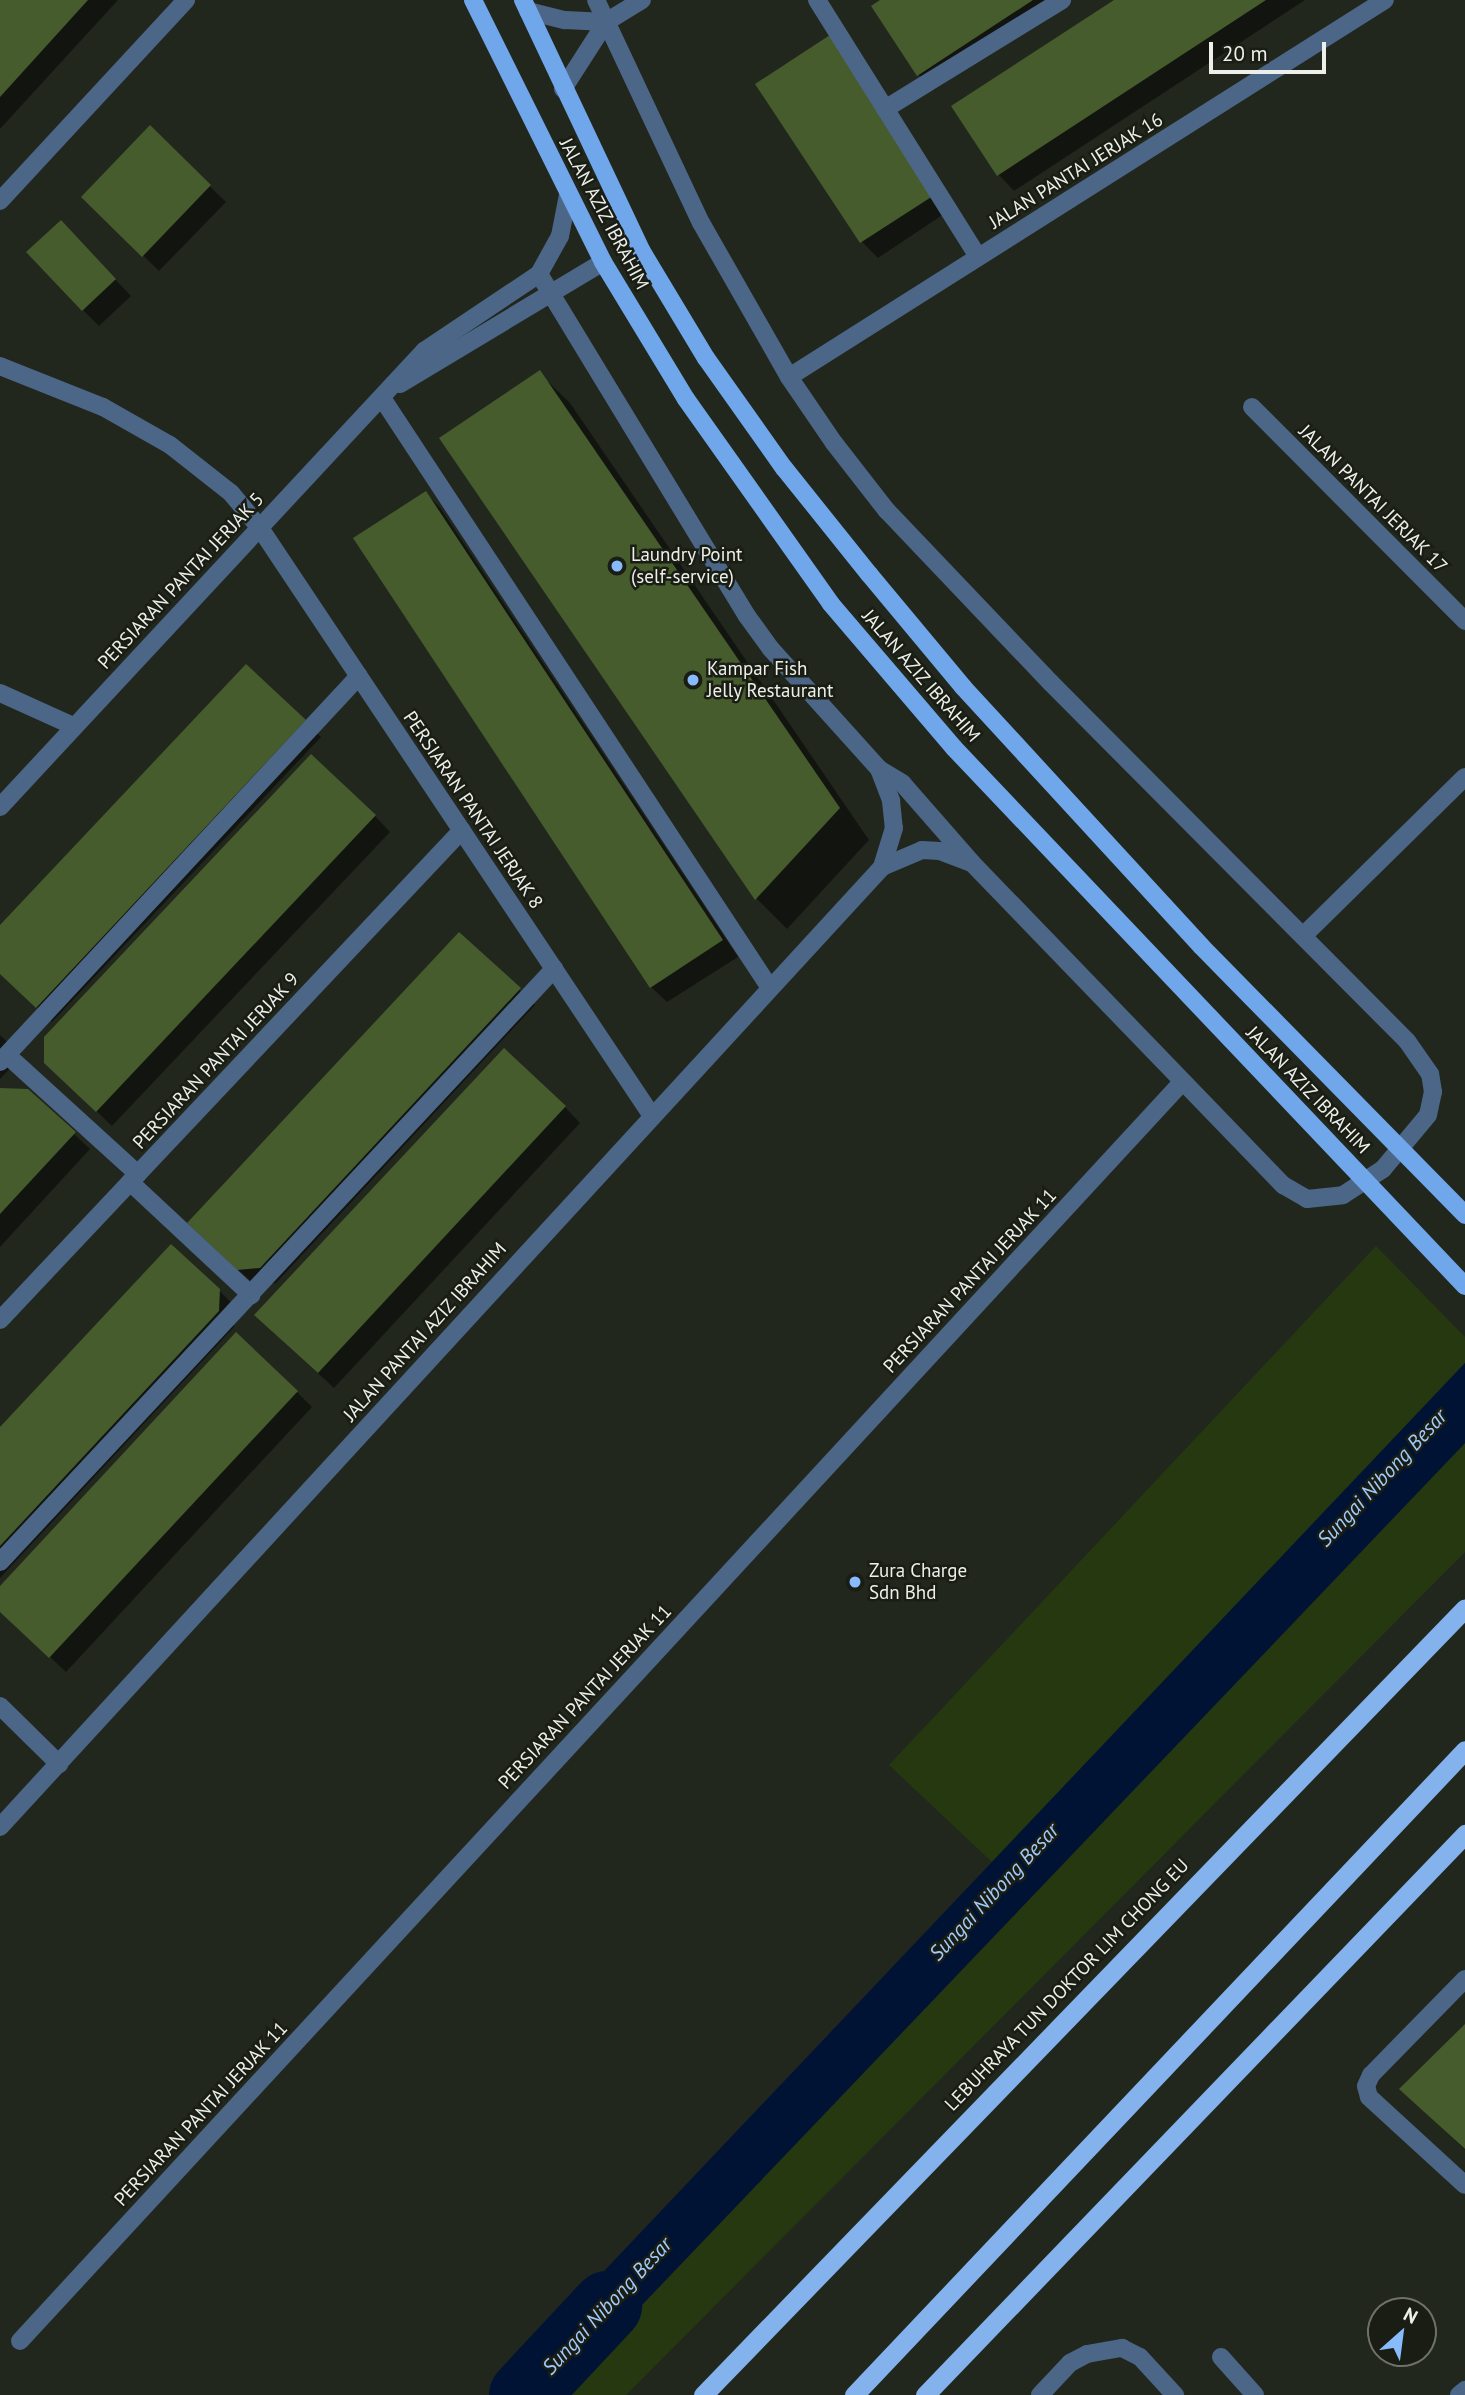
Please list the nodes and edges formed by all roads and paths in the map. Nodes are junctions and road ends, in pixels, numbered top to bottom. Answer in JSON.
{"nodes":[{"id":1,"x":186,"y":0,"type":"edge"},
{"id":2,"x":473,"y":0,"type":"edge"},
{"id":3,"x":596,"y":0,"type":"edge"},
{"id":4,"x":642,"y":0,"type":"edge"},
{"id":5,"x":817,"y":0,"type":"edge"},
{"id":6,"x":1062,"y":0,"type":"edge"},
{"id":7,"x":1385,"y":0,"type":"edge"},
{"id":8,"x":525,"y":5,"type":"edge"},
{"id":9,"x":606,"y":22,"type":"junction"},
{"id":10,"x":563,"y":89,"type":"junction"},
{"id":11,"x":885,"y":109,"type":"junction"},
{"id":12,"x":568,"y":195,"type":"junction"},
{"id":13,"x":0,"y":201,"type":"edge"},
{"id":14,"x":978,"y":257,"type":"junction"},
{"id":15,"x":603,"y":262,"type":"junction"},
{"id":16,"x":539,"y":274,"type":"junction"},
{"id":17,"x":551,"y":293,"type":"junction"},
{"id":18,"x":0,"y":366,"type":"edge"},
{"id":19,"x":789,"y":377,"type":"junction"},
{"id":20,"x":389,"y":392,"type":"junction"},
{"id":21,"x":1252,"y":407,"type":"dead end"},
{"id":22,"x":260,"y":528,"type":"junction"},
{"id":23,"x":1465,"y":621,"type":"edge"},
{"id":24,"x":359,"y":676,"type":"junction"},
{"id":25,"x":0,"y":693,"type":"edge"},
{"id":26,"x":73,"y":726,"type":"junction"},
{"id":27,"x":879,"y":769,"type":"junction"},
{"id":28,"x":1465,"y":777,"type":"edge"},
{"id":29,"x":0,"y":807,"type":"edge"},
{"id":30,"x":462,"y":830,"type":"junction"},
{"id":31,"x":972,"y":863,"type":"junction"},
{"id":32,"x":883,"y":867,"type":"junction"},
{"id":33,"x":1303,"y":936,"type":"junction"},
{"id":34,"x":554,"y":969,"type":"junction"},
{"id":35,"x":770,"y":988,"type":"junction"},
{"id":36,"x":3,"y":1059,"type":"edge"},
{"id":37,"x":1182,"y":1082,"type":"junction"},
{"id":38,"x":652,"y":1116,"type":"junction"},
{"id":39,"x":134,"y":1178,"type":"junction"},
{"id":40,"x":1465,"y":1215,"type":"edge"},
{"id":41,"x":1465,"y":1286,"type":"edge"},
{"id":42,"x":251,"y":1295,"type":"junction"},
{"id":43,"x":0,"y":1320,"type":"edge"},
{"id":44,"x":0,"y":1562,"type":"edge"},
{"id":45,"x":1465,"y":1608,"type":"edge"},
{"id":46,"x":0,"y":1706,"type":"edge"},
{"id":47,"x":1465,"y":1750,"type":"edge"},
{"id":48,"x":59,"y":1763,"type":"junction"},
{"id":49,"x":0,"y":1827,"type":"edge"},
{"id":50,"x":1465,"y":1834,"type":"edge"},
{"id":51,"x":1465,"y":1979,"type":"edge"},
{"id":52,"x":1465,"y":2185,"type":"edge"},
{"id":53,"x":20,"y":2341,"type":"dead end"},
{"id":54,"x":1221,"y":2357,"type":"dead end"},
{"id":55,"x":1465,"y":2390,"type":"edge"},
{"id":56,"x":703,"y":2395,"type":"edge"},
{"id":57,"x":853,"y":2395,"type":"edge"},
{"id":58,"x":925,"y":2395,"type":"edge"},
{"id":59,"x":1041,"y":2395,"type":"edge"},
{"id":60,"x":1175,"y":2395,"type":"edge"},
{"id":61,"x":1255,"y":2395,"type":"edge"},
{"id":62,"x":1459,"y":2395,"type":"edge"}],
"edges":[{"from":1,"to":13,"type":"street"},
{"from":2,"to":12,"type":"main road","name":"JALAN AZIZ IBRAHIM"},
{"from":3,"to":9,"type":"street"},
{"from":4,"to":9,"type":"street"},
{"from":5,"to":11,"type":"street"},
{"from":6,"to":11,"type":"street"},
{"from":7,"to":14,"type":"street","name":"JALAN PANTAI JERJAK 16"},
{"from":8,"to":9,"type":"street"},
{"from":8,"to":10,"type":"main road","name":"JALAN AZIZ IBRAHIM"},
{"from":9,"to":10,"type":"street"},
{"from":9,"to":19,"type":"street"},
{"from":10,"to":40,"type":"main road","name":"JALAN AZIZ IBRAHIM","bridge":true},
{"from":11,"to":14,"type":"street"},
{"from":12,"to":15,"type":"main road","name":"JALAN AZIZ IBRAHIM"},
{"from":12,"to":16,"type":"street","name":"PERSIARAN PANTAI JERJAK 5"},
{"from":14,"to":19,"type":"street","name":"JALAN PANTAI JERJAK 16"},
{"from":15,"to":17,"type":"street","name":"PERSIARAN PANTAI JERJAK 5"},
{"from":15,"to":41,"type":"main road","name":"JALAN AZIZ IBRAHIM","bridge":true},
{"from":16,"to":17,"type":"street"},
{"from":16,"to":20,"type":"street","name":"PERSIARAN PANTAI JERJAK 5"},
{"from":17,"to":20,"type":"street","name":"PERSIARAN PANTAI JERJAK 5"},
{"from":17,"to":27,"type":"street"},
{"from":18,"to":22,"type":"street","name":"PERSIARAN PANTAI JERJAK 8"},
{"from":19,"to":33,"type":"street"},
{"from":20,"to":22,"type":"street","name":"PERSIARAN PANTAI JERJAK 5"},
{"from":20,"to":35,"type":"street"},
{"from":21,"to":23,"type":"street","name":"JALAN PANTAI JERJAK 17"},
{"from":22,"to":24,"type":"street","name":"PERSIARAN PANTAI JERJAK 8"},
{"from":22,"to":26,"type":"street","name":"PERSIARAN PANTAI JERJAK 5"},
{"from":24,"to":30,"type":"street","name":"PERSIARAN PANTAI JERJAK 8"},
{"from":24,"to":36,"type":"street"},
{"from":25,"to":26,"type":"street"},
{"from":26,"to":29,"type":"street","name":"PERSIARAN PANTAI JERJAK 5"},
{"from":27,"to":31,"type":"street"},
{"from":27,"to":32,"type":"street","name":"JALAN PANTAI AZIZ IBRAHIM"},
{"from":28,"to":33,"type":"street"},
{"from":30,"to":34,"type":"street","name":"PERSIARAN PANTAI JERJAK 8"},
{"from":30,"to":39,"type":"street","name":"PERSIARAN PANTAI JERJAK 9"},
{"from":31,"to":32,"type":"street","name":"JALAN PANTAI AZIZ IBRAHIM"},
{"from":31,"to":37,"type":"street"},
{"from":32,"to":35,"type":"street","name":"JALAN PANTAI AZIZ IBRAHIM"},
{"from":33,"to":37,"type":"street"},
{"from":34,"to":38,"type":"street","name":"PERSIARAN PANTAI JERJAK 8"},
{"from":34,"to":42,"type":"street"},
{"from":35,"to":38,"type":"street","name":"JALAN PANTAI AZIZ IBRAHIM"},
{"from":36,"to":39,"type":"street"},
{"from":37,"to":53,"type":"street","name":"PERSIARAN PANTAI JERJAK 11"},
{"from":38,"to":48,"type":"street","name":"JALAN PANTAI AZIZ IBRAHIM"},
{"from":39,"to":42,"type":"street"},
{"from":39,"to":43,"type":"street","name":"PERSIARAN PANTAI JERJAK 9"},
{"from":42,"to":44,"type":"street"},
{"from":45,"to":56,"type":"highway","name":"LEBUHRAYA TUN DOKTOR LIM CHONG EU"},
{"from":46,"to":48,"type":"street"},
{"from":47,"to":57,"type":"highway"},
{"from":48,"to":49,"type":"street","name":"JALAN PANTAI AZIZ IBRAHIM"},
{"from":50,"to":58,"type":"highway"},
{"from":51,"to":52,"type":"street"},
{"from":54,"to":61,"type":"street"},
{"from":55,"to":62,"type":"street"},
{"from":59,"to":60,"type":"street"}]}
